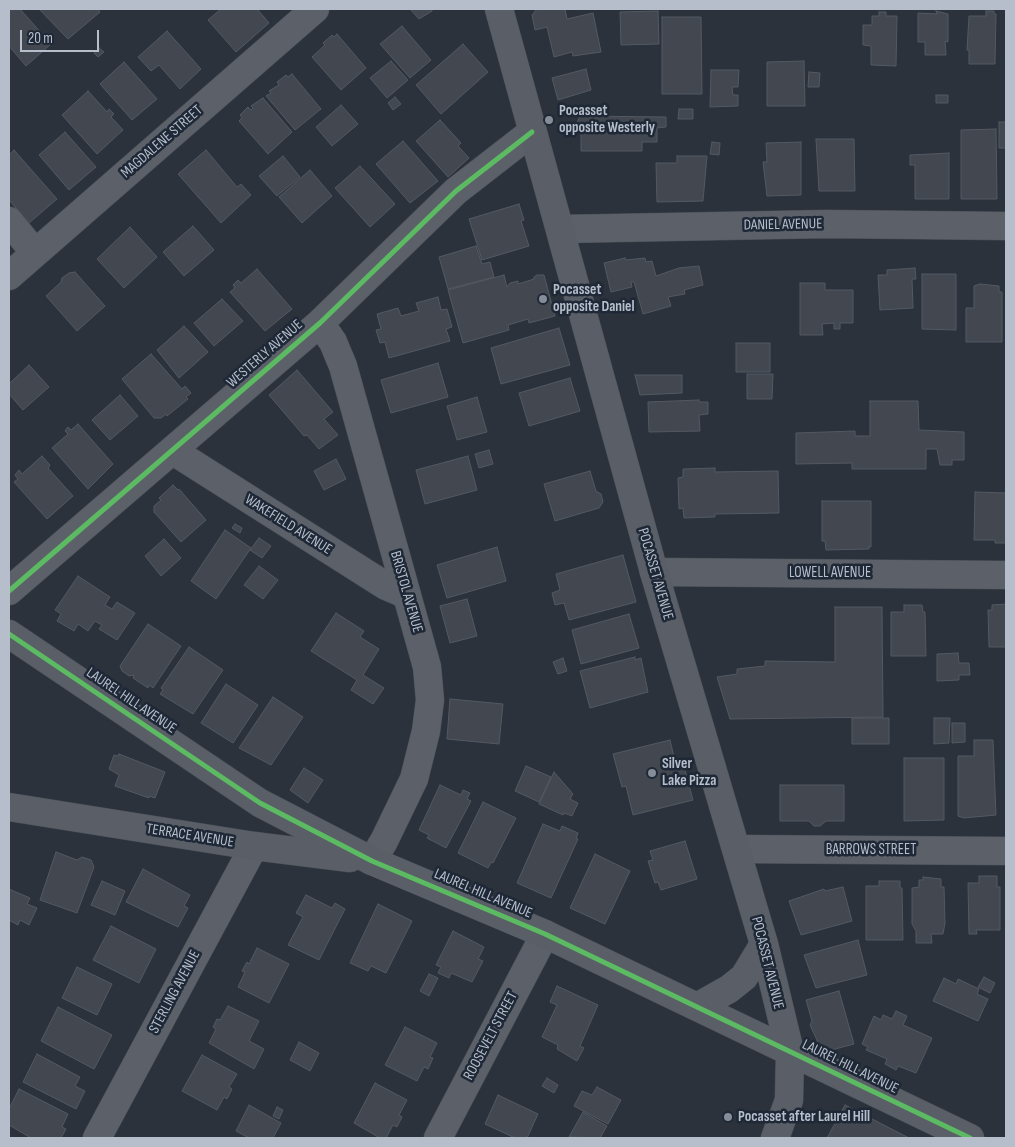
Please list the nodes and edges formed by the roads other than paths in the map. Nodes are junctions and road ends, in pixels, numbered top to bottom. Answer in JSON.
{"nodes":[{"id":1,"x":314,"y":9,"type":"edge"},
{"id":2,"x":499,"y":9,"type":"edge"},
{"id":3,"x":532,"y":132,"type":"junction"},
{"id":4,"x":9,"y":221,"type":"edge"},
{"id":5,"x":1006,"y":226,"type":"edge"},
{"id":6,"x":561,"y":229,"type":"junction"},
{"id":7,"x":35,"y":252,"type":"junction"},
{"id":8,"x":9,"y":276,"type":"edge"},
{"id":9,"x":320,"y":323,"type":"junction"},
{"id":10,"x":173,"y":451,"type":"junction"},
{"id":11,"x":654,"y":572,"type":"junction"},
{"id":12,"x":1006,"y":575,"type":"edge"},
{"id":13,"x":9,"y":591,"type":"edge"},
{"id":14,"x":407,"y":594,"type":"junction"},
{"id":15,"x":9,"y":634,"type":"edge"},
{"id":16,"x":9,"y":807,"type":"edge"},
{"id":17,"x":254,"y":846,"type":"junction"},
{"id":18,"x":736,"y":849,"type":"junction"},
{"id":19,"x":1006,"y":851,"type":"edge"},
{"id":20,"x":372,"y":861,"type":"junction"},
{"id":21,"x":545,"y":934,"type":"junction"},
{"id":22,"x":764,"y":944,"type":"junction"},
{"id":23,"x":697,"y":1006,"type":"junction"},
{"id":24,"x":790,"y":1052,"type":"junction"},
{"id":25,"x":96,"y":1138,"type":"edge"},
{"id":26,"x":438,"y":1138,"type":"edge"},
{"id":27,"x":775,"y":1138,"type":"edge"},
{"id":28,"x":970,"y":1138,"type":"edge"}],
"edges":[{"from":1,"to":7,"type":"street","name":"MAGDALENE STREET"},
{"from":2,"to":3,"type":"street","name":"POCASSET AVENUE"},
{"from":3,"to":6,"type":"street","name":"POCASSET AVENUE"},
{"from":3,"to":9,"type":"street","name":"WESTERLY AVENUE"},
{"from":4,"to":7,"type":"street"},
{"from":5,"to":6,"type":"street","name":"DANIEL AVENUE"},
{"from":6,"to":11,"type":"street","name":"POCASSET AVENUE"},
{"from":7,"to":8,"type":"street","name":"MAGDALENE STREET"},
{"from":9,"to":10,"type":"street","name":"WESTERLY AVENUE"},
{"from":9,"to":14,"type":"street","name":"BRISTOL AVENUE"},
{"from":10,"to":13,"type":"street","name":"WESTERLY AVENUE"},
{"from":10,"to":14,"type":"street","name":"WAKEFIELD AVENUE"},
{"from":11,"to":12,"type":"street","name":"LOWELL AVENUE"},
{"from":11,"to":18,"type":"street","name":"POCASSET AVENUE"},
{"from":14,"to":20,"type":"street","name":"BRISTOL AVENUE"},
{"from":15,"to":20,"type":"street","name":"LAUREL HILL AVENUE"},
{"from":16,"to":17,"type":"street","name":"TERRACE AVENUE"},
{"from":17,"to":20,"type":"street","name":"TERRACE AVENUE"},
{"from":17,"to":25,"type":"street","name":"STERLING AVENUE"},
{"from":18,"to":19,"type":"street","name":"BARROWS STREET"},
{"from":18,"to":22,"type":"street","name":"POCASSET AVENUE"},
{"from":20,"to":21,"type":"street","name":"LAUREL HILL AVENUE"},
{"from":21,"to":23,"type":"street","name":"LAUREL HILL AVENUE"},
{"from":21,"to":26,"type":"street","name":"ROOSEVELT STREET"},
{"from":22,"to":23,"type":"street"},
{"from":22,"to":24,"type":"street","name":"POCASSET AVENUE"},
{"from":23,"to":24,"type":"street","name":"LAUREL HILL AVENUE"},
{"from":24,"to":27,"type":"street","name":"POCASSET AVENUE"},
{"from":24,"to":28,"type":"street","name":"LAUREL HILL AVENUE"}]}
